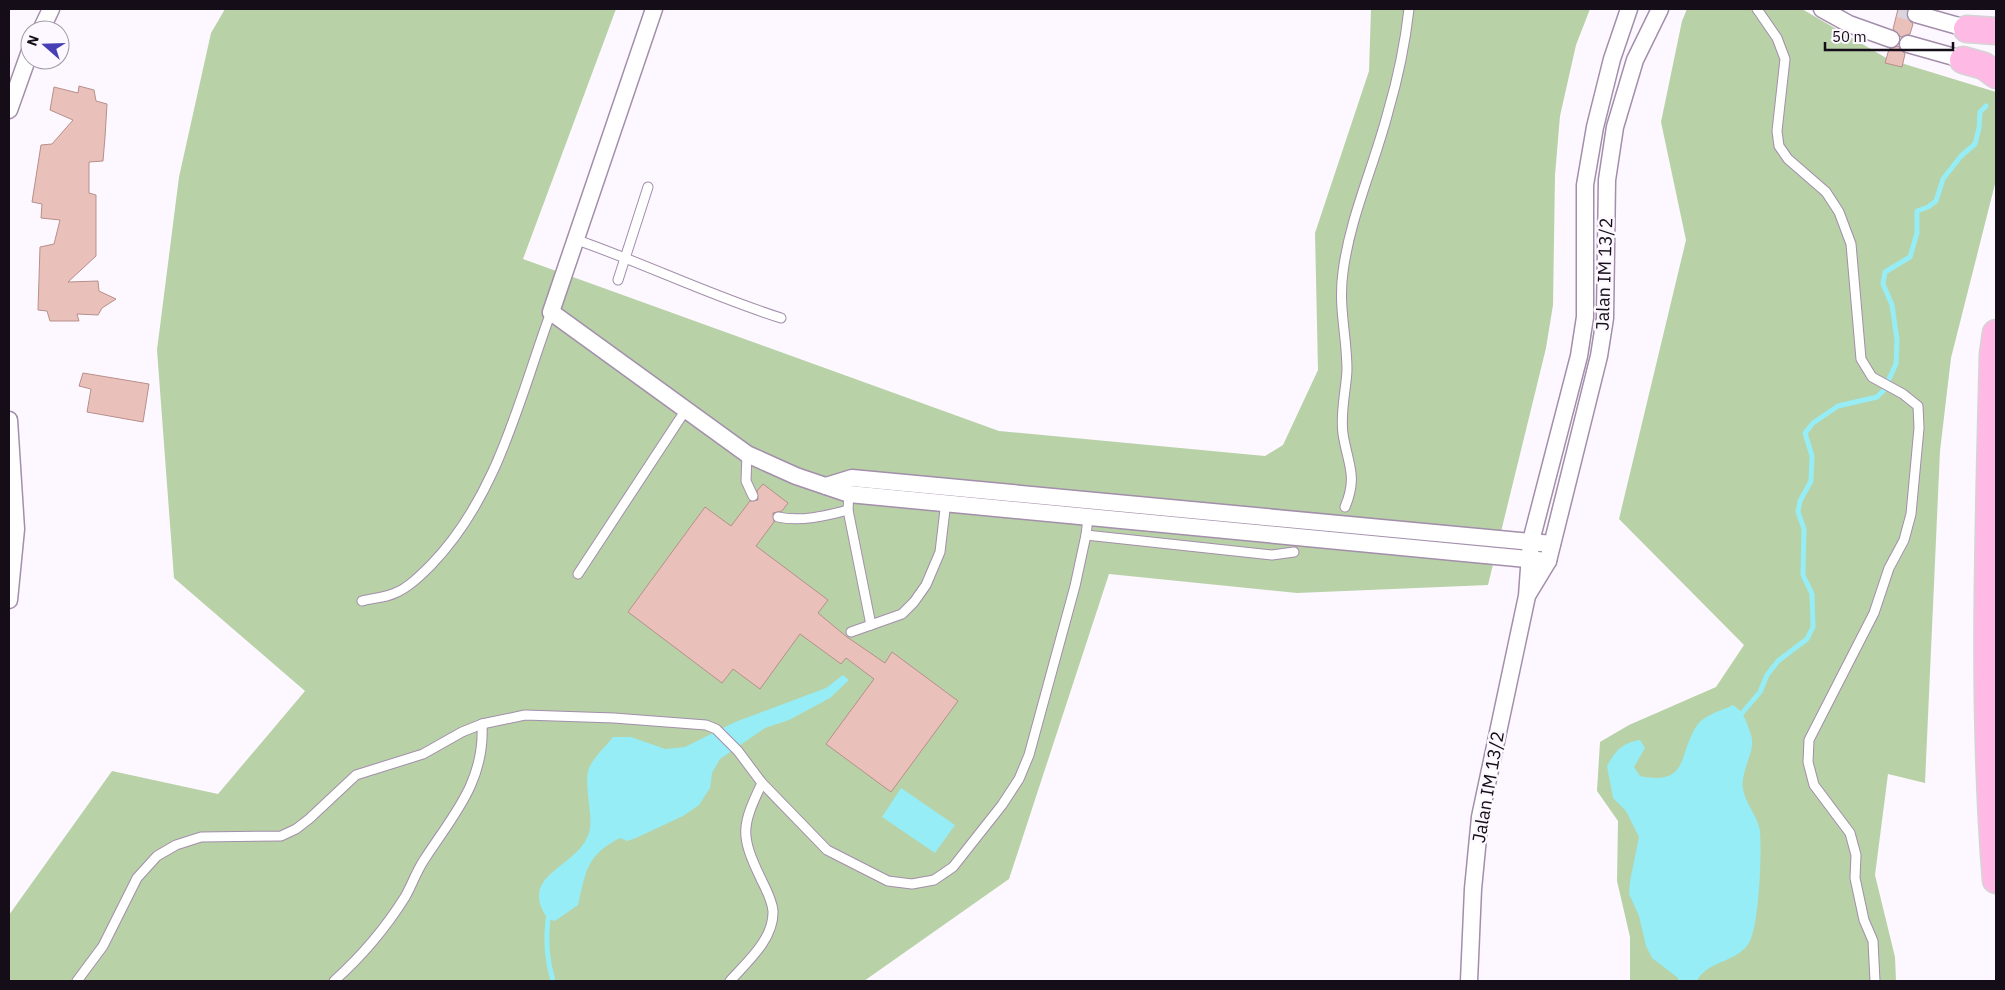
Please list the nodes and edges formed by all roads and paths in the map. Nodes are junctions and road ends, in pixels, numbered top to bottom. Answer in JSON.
{"nodes":[{"id":1,"x":654,"y":9,"type":"edge"},
{"id":2,"x":1409,"y":9,"type":"edge"},
{"id":3,"x":1629,"y":9,"type":"edge"},
{"id":4,"x":1660,"y":9,"type":"edge"},
{"id":5,"x":1757,"y":9,"type":"edge"},
{"id":6,"x":1822,"y":9,"type":"edge"},
{"id":7,"x":1916,"y":14,"type":"dead end"},
{"id":8,"x":1967,"y":29,"type":"junction"},
{"id":9,"x":1996,"y":31,"type":"edge"},
{"id":10,"x":1996,"y":37,"type":"edge"},
{"id":11,"x":1891,"y":40,"type":"dead end"},
{"id":12,"x":1908,"y":44,"type":"dead end"},
{"id":13,"x":1962,"y":60,"type":"junction"},
{"id":14,"x":1996,"y":68,"type":"edge"},
{"id":15,"x":23,"y":70,"type":"edge"},
{"id":16,"x":1996,"y":74,"type":"edge"},
{"id":17,"x":9,"y":110,"type":"edge"},
{"id":18,"x":648,"y":187,"type":"dead end"},
{"id":19,"x":577,"y":240,"type":"junction"},
{"id":20,"x":626,"y":257,"type":"junction"},
{"id":21,"x":618,"y":280,"type":"dead end"},
{"id":22,"x":550,"y":312,"type":"junction"},
{"id":23,"x":781,"y":318,"type":"dead end"},
{"id":24,"x":1996,"y":333,"type":"edge"},
{"id":25,"x":685,"y":411,"type":"junction"},
{"id":26,"x":9,"y":420,"type":"edge"},
{"id":27,"x":746,"y":454,"type":"junction"},
{"id":28,"x":850,"y":494,"type":"junction"},
{"id":29,"x":753,"y":496,"type":"dead end"},
{"id":30,"x":947,"y":496,"type":"junction"},
{"id":31,"x":1048,"y":505,"type":"junction"},
{"id":32,"x":1345,"y":507,"type":"dead end"},
{"id":33,"x":778,"y":517,"type":"dead end"},
{"id":34,"x":1088,"y":518,"type":"junction"},
{"id":35,"x":1188,"y":519,"type":"junction"},
{"id":36,"x":1086,"y":534,"type":"junction"},
{"id":37,"x":1532,"y":541,"type":"junction"},
{"id":38,"x":1552,"y":544,"type":"junction"},
{"id":39,"x":1294,"y":552,"type":"dead end"},
{"id":40,"x":1528,"y":560,"type":"junction"},
{"id":41,"x":1548,"y":561,"type":"junction"},
{"id":42,"x":578,"y":574,"type":"dead end"},
{"id":43,"x":1527,"y":596,"type":"junction"},
{"id":44,"x":9,"y":600,"type":"edge"},
{"id":45,"x":362,"y":601,"type":"dead end"},
{"id":46,"x":871,"y":625,"type":"junction"},
{"id":47,"x":851,"y":632,"type":"dead end"},
{"id":48,"x":482,"y":724,"type":"junction"},
{"id":49,"x":762,"y":783,"type":"junction"},
{"id":50,"x":1996,"y":880,"type":"edge"},
{"id":51,"x":77,"y":981,"type":"edge"},
{"id":52,"x":334,"y":981,"type":"edge"},
{"id":53,"x":730,"y":981,"type":"edge"},
{"id":54,"x":1470,"y":981,"type":"edge"},
{"id":55,"x":1875,"y":981,"type":"edge"}],
"edges":[{"from":1,"to":19,"type":"street"},
{"from":2,"to":32,"type":"lane"},
{"from":3,"to":37,"type":"street","name":"Jalan IM 13/2"},
{"from":4,"to":38,"type":"street","name":"Jalan IM 13/2"},
{"from":5,"to":55,"type":"lane"},
{"from":6,"to":11,"type":"street"},
{"from":7,"to":8,"type":"street"},
{"from":8,"to":9,"type":"main road"},
{"from":8,"to":10,"type":"street"},
{"from":12,"to":13,"type":"street"},
{"from":13,"to":14,"type":"street"},
{"from":13,"to":16,"type":"main road"},
{"from":15,"to":17,"type":"street"},
{"from":18,"to":20,"type":"lane"},
{"from":19,"to":20,"type":"lane"},
{"from":19,"to":22,"type":"street"},
{"from":20,"to":21,"type":"lane"},
{"from":20,"to":23,"type":"lane"},
{"from":22,"to":25,"type":"street"},
{"from":22,"to":45,"type":"lane"},
{"from":24,"to":50,"type":"main road"},
{"from":25,"to":27,"type":"street"},
{"from":25,"to":42,"type":"lane"},
{"from":26,"to":44,"type":"street"},
{"from":27,"to":28,"type":"street"},
{"from":27,"to":29,"type":"lane"},
{"from":28,"to":30,"type":"street"},
{"from":28,"to":33,"type":"lane"},
{"from":28,"to":46,"type":"lane"},
{"from":30,"to":31,"type":"street"},
{"from":30,"to":46,"type":"lane"},
{"from":31,"to":34,"type":"street"},
{"from":31,"to":35,"type":"street"},
{"from":34,"to":35,"type":"street"},
{"from":34,"to":36,"type":"lane"},
{"from":35,"to":37,"type":"street"},
{"from":35,"to":40,"type":"street"},
{"from":36,"to":39,"type":"lane"},
{"from":36,"to":49,"type":"lane"},
{"from":37,"to":38,"type":"street"},
{"from":37,"to":40,"type":"street","name":"Jalan IM 13/2"},
{"from":38,"to":41,"type":"street","name":"Jalan IM 13/2"},
{"from":40,"to":41,"type":"street"},
{"from":40,"to":43,"type":"street","name":"Jalan IM 13/2"},
{"from":41,"to":43,"type":"street","name":"Jalan IM 13/2"},
{"from":43,"to":54,"type":"street","name":"Jalan IM 13/2"},
{"from":46,"to":47,"type":"lane"},
{"from":48,"to":49,"type":"lane"},
{"from":48,"to":51,"type":"lane"},
{"from":48,"to":52,"type":"lane"},
{"from":49,"to":53,"type":"lane"}]}
